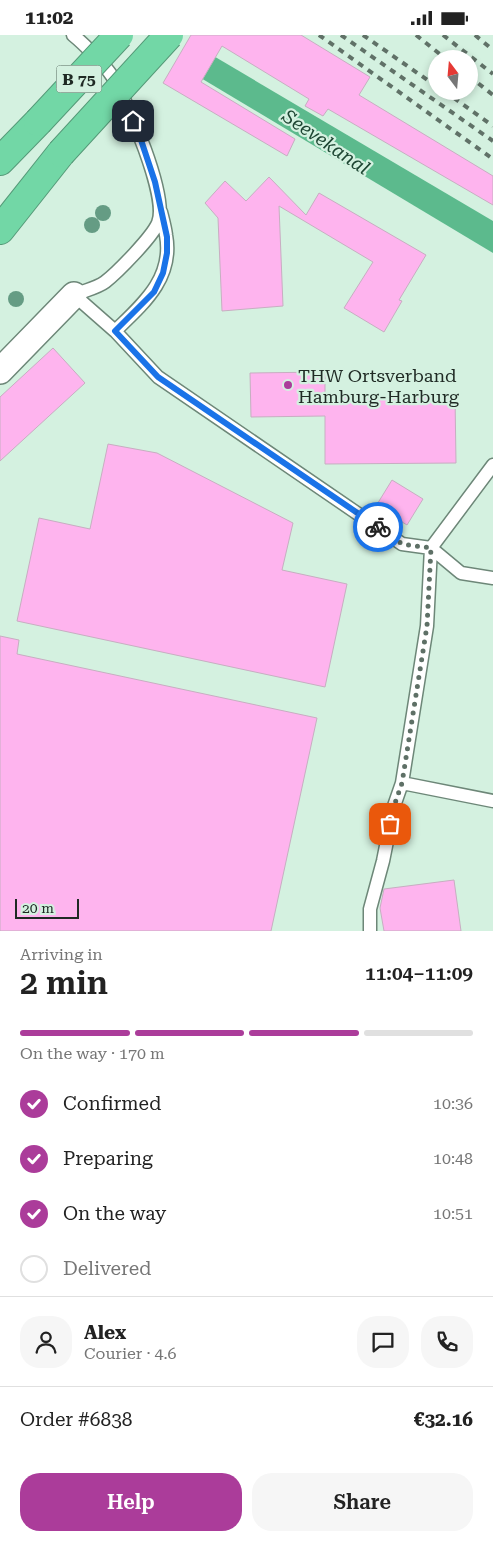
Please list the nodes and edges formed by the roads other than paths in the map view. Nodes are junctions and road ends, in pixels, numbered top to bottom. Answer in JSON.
{"nodes":[{"id":1,"x":73,"y":35,"type":"edge"},
{"id":2,"x":119,"y":35,"type":"edge"},
{"id":3,"x":169,"y":35,"type":"edge"},
{"id":4,"x":38,"y":122,"type":"junction"},
{"id":5,"x":0,"y":150,"type":"edge"},
{"id":6,"x":61,"y":153,"type":"junction"},
{"id":7,"x":0,"y":161,"type":"edge"},
{"id":8,"x":160,"y":211,"type":"junction"},
{"id":9,"x":0,"y":213,"type":"edge"},
{"id":10,"x":0,"y":229,"type":"edge"},
{"id":11,"x":74,"y":295,"type":"junction"},
{"id":12,"x":115,"y":331,"type":"junction"},
{"id":13,"x":0,"y":371,"type":"edge"},
{"id":14,"x":493,"y":465,"type":"edge"},
{"id":15,"x":431,"y":548,"type":"junction"},
{"id":16,"x":493,"y":578,"type":"edge"},
{"id":17,"x":402,"y":783,"type":"junction"},
{"id":18,"x":493,"y":801,"type":"edge"},
{"id":19,"x":370,"y":931,"type":"edge"}],
"edges":[{"from":1,"to":8,"type":"lane"},
{"from":2,"to":4,"type":"highway","number":"B 75","bridge":true},
{"from":3,"to":6,"type":"highway","number":"B 75","bridge":true},
{"from":4,"to":5,"type":"highway","number":"B 75"},
{"from":4,"to":7,"type":"highway","number":"B 75"},
{"from":6,"to":9,"type":"highway","number":"B 75"},
{"from":6,"to":10,"type":"highway","number":"B 75"},
{"from":8,"to":11,"type":"lane"},
{"from":8,"to":12,"type":"lane"},
{"from":11,"to":12,"type":"lane"},
{"from":11,"to":13,"type":"street"},
{"from":12,"to":15,"type":"lane"},
{"from":14,"to":15,"type":"lane"},
{"from":15,"to":16,"type":"lane"},
{"from":15,"to":17,"type":"lane"},
{"from":17,"to":18,"type":"lane"},
{"from":17,"to":19,"type":"lane"}]}
